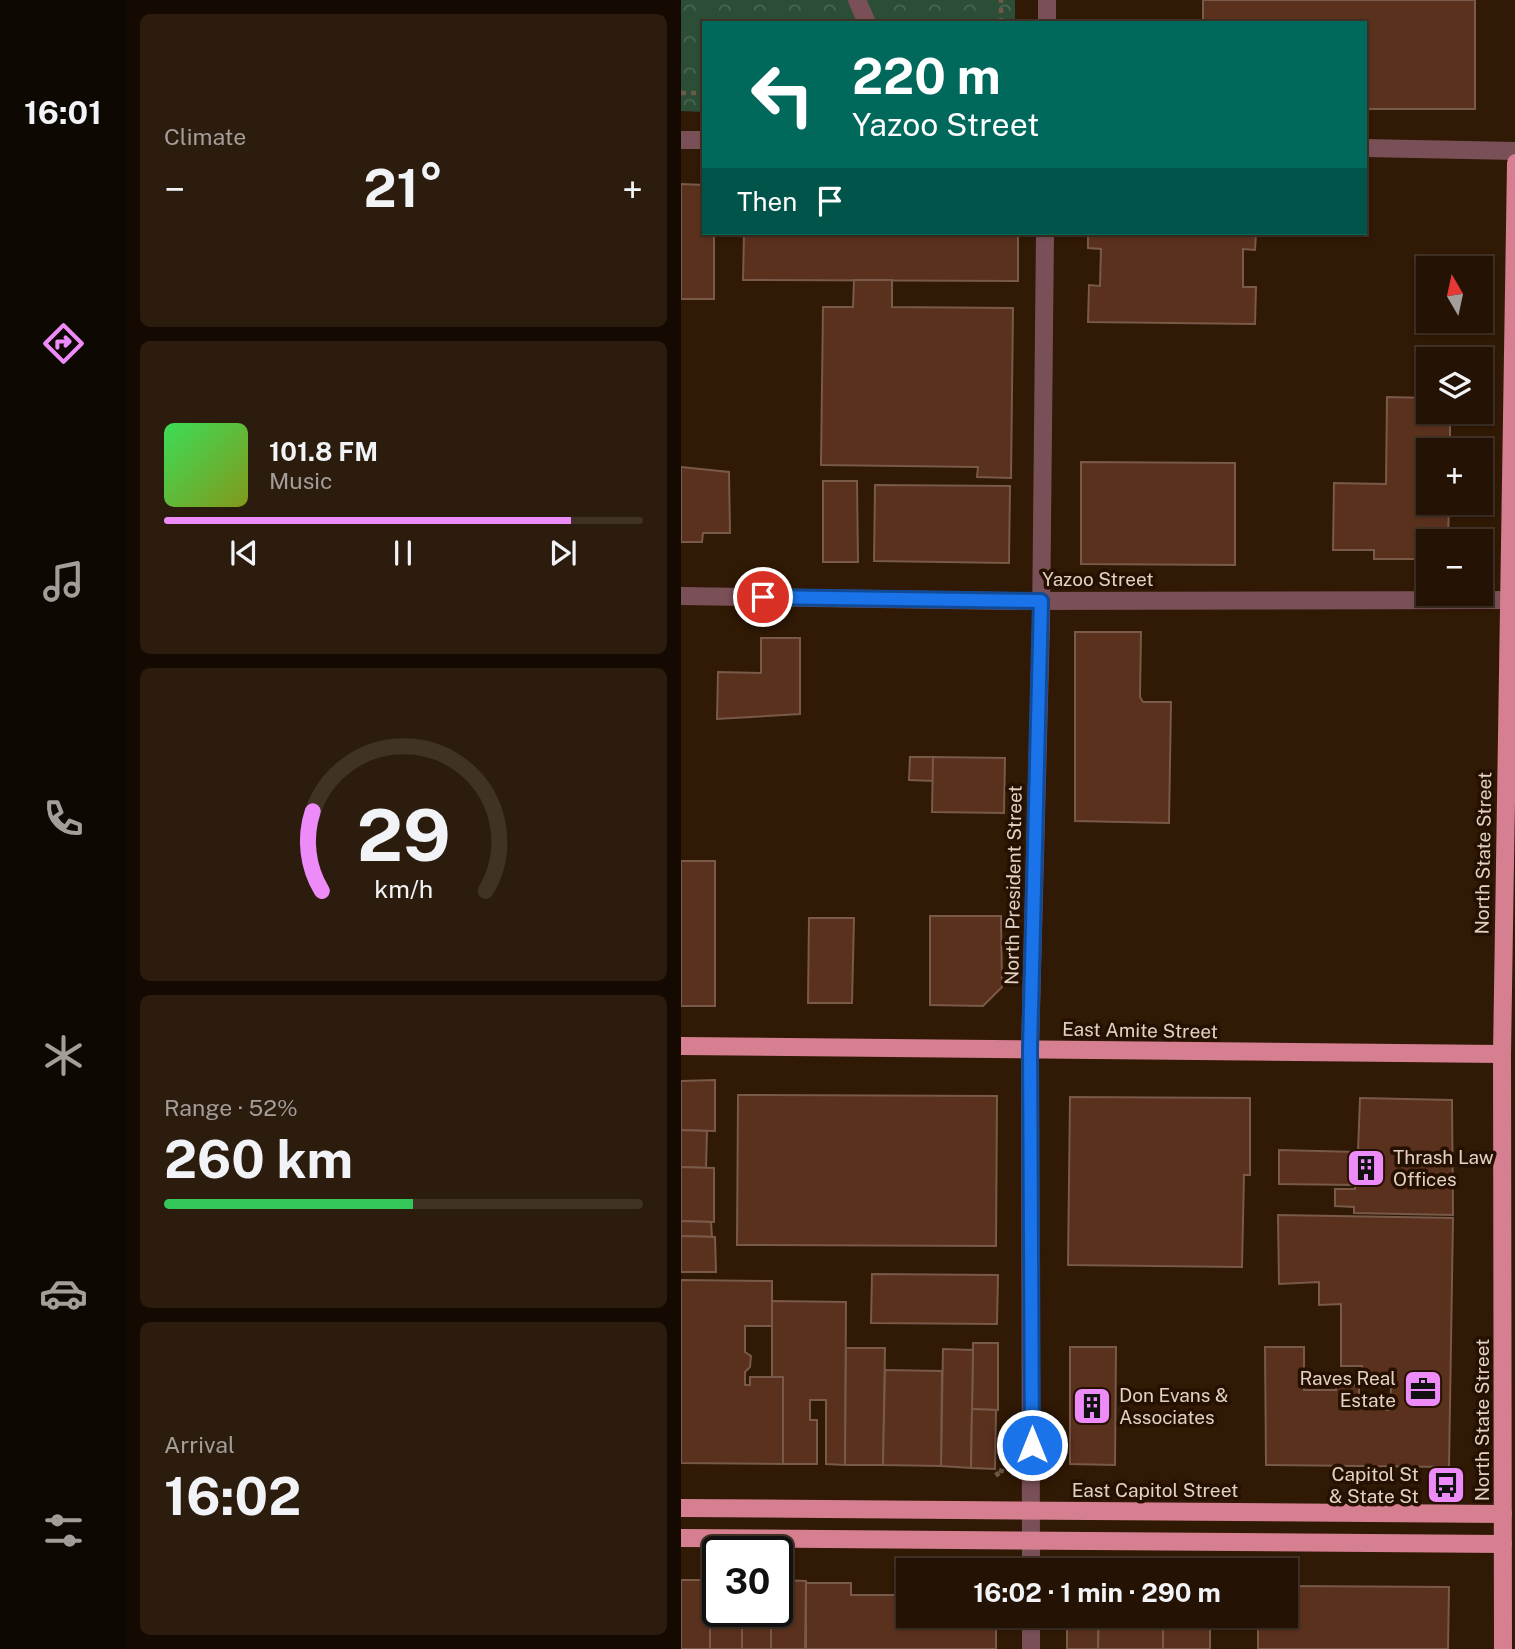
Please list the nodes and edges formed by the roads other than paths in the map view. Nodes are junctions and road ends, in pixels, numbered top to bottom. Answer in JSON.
{"nodes":[{"id":1,"x":858,"y":0,"type":"edge"},
{"id":2,"x":1047,"y":0,"type":"edge"},
{"id":3,"x":866,"y":21,"type":"edge"},
{"id":4,"x":1047,"y":21,"type":"edge"},
{"id":5,"x":681,"y":140,"type":"edge"},
{"id":6,"x":702,"y":140,"type":"edge"},
{"id":7,"x":1367,"y":148,"type":"edge"},
{"id":8,"x":1515,"y":151,"type":"edge"},
{"id":9,"x":1515,"y":163,"type":"edge"},
{"id":10,"x":1045,"y":235,"type":"edge"},
{"id":11,"x":681,"y":596,"type":"edge"},
{"id":12,"x":1511,"y":600,"type":"edge"},
{"id":13,"x":1041,"y":601,"type":"junction"},
{"id":14,"x":681,"y":1046,"type":"edge"},
{"id":15,"x":1030,"y":1049,"type":"junction"},
{"id":16,"x":1509,"y":1054,"type":"edge"},
{"id":17,"x":681,"y":1508,"type":"edge"},
{"id":18,"x":1032,"y":1511,"type":"junction"},
{"id":19,"x":1503,"y":1514,"type":"junction"},
{"id":20,"x":681,"y":1538,"type":"edge"},
{"id":21,"x":1032,"y":1539,"type":"junction"},
{"id":22,"x":1503,"y":1544,"type":"junction"},
{"id":23,"x":1031,"y":1558,"type":"edge"},
{"id":24,"x":1031,"y":1628,"type":"edge"},
{"id":25,"x":1031,"y":1649,"type":"edge"},
{"id":26,"x":1503,"y":1649,"type":"edge"}],
"edges":[{"from":1,"to":3,"type":"street"},
{"from":2,"to":4,"type":"street"},
{"from":5,"to":6,"type":"street"},
{"from":7,"to":8,"type":"street"},
{"from":9,"to":12,"type":"main road","name":"North State Street"},
{"from":10,"to":13,"type":"street","name":"North President Street"},
{"from":11,"to":13,"type":"street","name":"Yazoo Street"},
{"from":12,"to":13,"type":"street","name":"Yazoo Street"},
{"from":12,"to":16,"type":"main road","name":"North State Street"},
{"from":13,"to":15,"type":"street","name":"North President Street"},
{"from":14,"to":15,"type":"main road","name":"East Amite Street"},
{"from":15,"to":16,"type":"main road","name":"East Amite Street"},
{"from":15,"to":18,"type":"street","name":"North President Street"},
{"from":16,"to":19,"type":"main road","name":"North State Street"},
{"from":17,"to":18,"type":"main road","name":"East Capitol Street"},
{"from":18,"to":19,"type":"main road","name":"East Capitol Street"},
{"from":18,"to":21,"type":"street","name":"North President Street"},
{"from":19,"to":22,"type":"main road","name":"North State Street"},
{"from":20,"to":21,"type":"main road"},
{"from":21,"to":22,"type":"main road"},
{"from":21,"to":23,"type":"street","name":"North President Street"},
{"from":22,"to":26,"type":"main road","name":"North State Street"},
{"from":24,"to":25,"type":"street"}]}
